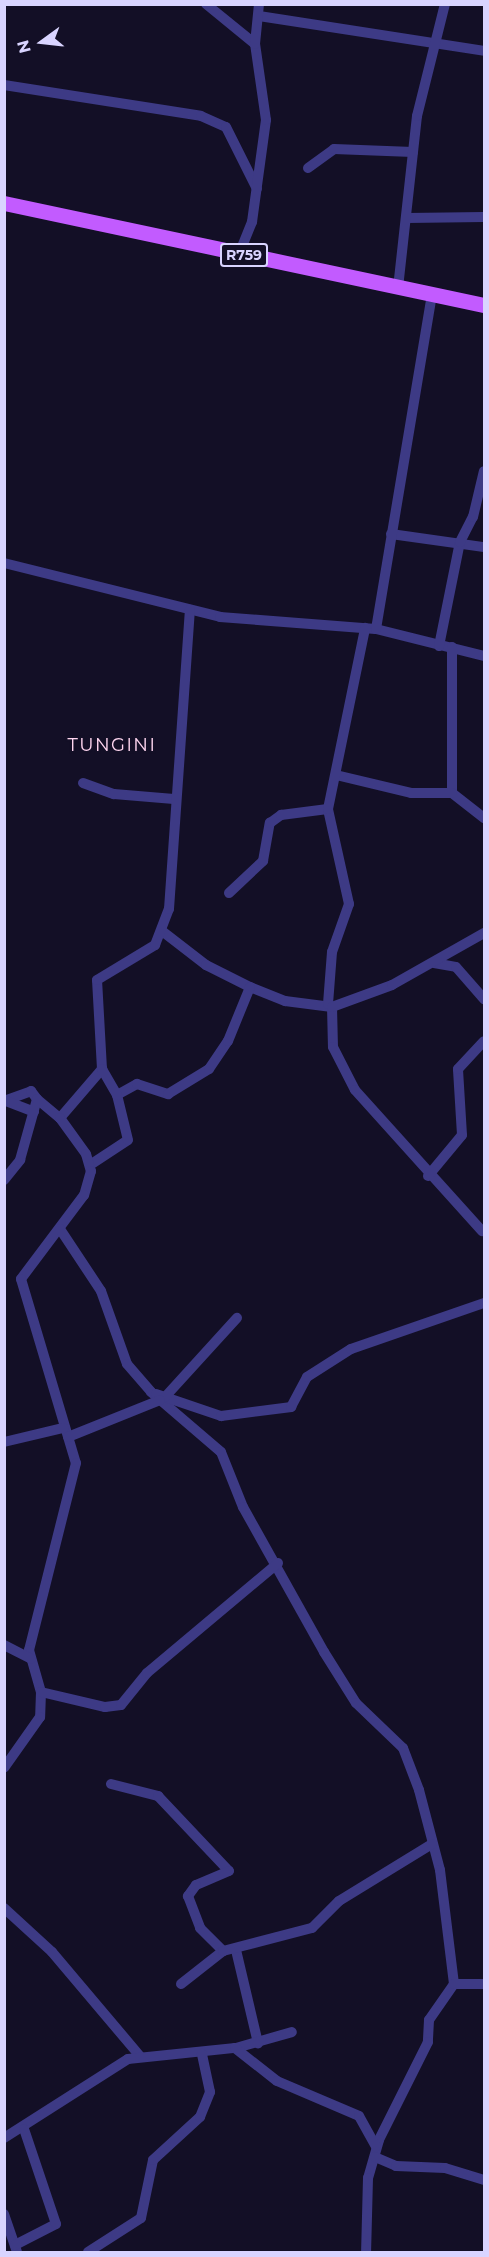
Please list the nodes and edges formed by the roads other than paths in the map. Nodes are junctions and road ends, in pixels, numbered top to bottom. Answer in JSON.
{"nodes":[{"id":1,"x":206,"y":4,"type":"edge"},
{"id":2,"x":445,"y":4,"type":"edge"},
{"id":3,"x":259,"y":10,"type":"edge"},
{"id":4,"x":435,"y":43,"type":"junction"},
{"id":5,"x":255,"y":44,"type":"junction"},
{"id":6,"x":484,"y":51,"type":"edge"},
{"id":7,"x":4,"y":85,"type":"edge"},
{"id":8,"x":412,"y":152,"type":"junction"},
{"id":9,"x":308,"y":168,"type":"dead end"},
{"id":10,"x":257,"y":189,"type":"junction"},
{"id":11,"x":4,"y":203,"type":"edge"},
{"id":12,"x":484,"y":217,"type":"edge"},
{"id":13,"x":407,"y":218,"type":"junction"},
{"id":14,"x":239,"y":254,"type":"junction"},
{"id":15,"x":398,"y":288,"type":"junction"},
{"id":16,"x":432,"y":294,"type":"junction"},
{"id":17,"x":484,"y":305,"type":"edge"},
{"id":18,"x":484,"y":471,"type":"edge"},
{"id":19,"x":391,"y":534,"type":"junction"},
{"id":20,"x":459,"y":542,"type":"junction"},
{"id":21,"x":484,"y":547,"type":"edge"},
{"id":22,"x":6,"y":567,"type":"edge"},
{"id":23,"x":190,"y":610,"type":"junction"},
{"id":24,"x":370,"y":629,"type":"junction"},
{"id":25,"x":439,"y":646,"type":"junction"},
{"id":26,"x":452,"y":647,"type":"junction"},
{"id":27,"x":484,"y":656,"type":"edge"},
{"id":28,"x":336,"y":775,"type":"junction"},
{"id":29,"x":83,"y":783,"type":"dead end"},
{"id":30,"x":452,"y":793,"type":"junction"},
{"id":31,"x":174,"y":799,"type":"junction"},
{"id":32,"x":328,"y":809,"type":"junction"},
{"id":33,"x":484,"y":818,"type":"edge"},
{"id":34,"x":229,"y":893,"type":"dead end"},
{"id":35,"x":162,"y":931,"type":"junction"},
{"id":36,"x":484,"y":933,"type":"edge"},
{"id":37,"x":434,"y":963,"type":"junction"},
{"id":38,"x":250,"y":987,"type":"junction"},
{"id":39,"x":484,"y":999,"type":"edge"},
{"id":40,"x":330,"y":1006,"type":"junction"},
{"id":41,"x":484,"y":1041,"type":"edge"},
{"id":42,"x":102,"y":1069,"type":"junction"},
{"id":43,"x":117,"y":1095,"type":"junction"},
{"id":44,"x":37,"y":1099,"type":"junction"},
{"id":45,"x":5,"y":1101,"type":"edge"},
{"id":46,"x":34,"y":1112,"type":"junction"},
{"id":47,"x":60,"y":1118,"type":"junction"},
{"id":48,"x":90,"y":1164,"type":"junction"},
{"id":49,"x":428,"y":1176,"type":"junction"},
{"id":50,"x":4,"y":1180,"type":"edge"},
{"id":51,"x":60,"y":1229,"type":"junction"},
{"id":52,"x":482,"y":1231,"type":"dead end"},
{"id":53,"x":484,"y":1303,"type":"edge"},
{"id":54,"x":237,"y":1318,"type":"dead end"},
{"id":55,"x":162,"y":1399,"type":"junction"},
{"id":56,"x":66,"y":1433,"type":"junction"},
{"id":57,"x":4,"y":1442,"type":"edge"},
{"id":58,"x":278,"y":1563,"type":"junction"},
{"id":59,"x":5,"y":1646,"type":"edge"},
{"id":60,"x":31,"y":1659,"type":"junction"},
{"id":61,"x":41,"y":1692,"type":"junction"},
{"id":62,"x":4,"y":1768,"type":"edge"},
{"id":63,"x":111,"y":1784,"type":"dead end"},
{"id":64,"x":432,"y":1844,"type":"junction"},
{"id":65,"x":4,"y":1908,"type":"edge"},
{"id":66,"x":236,"y":1950,"type":"junction"},
{"id":67,"x":223,"y":1951,"type":"junction"},
{"id":68,"x":181,"y":1984,"type":"dead end"},
{"id":69,"x":454,"y":1984,"type":"junction"},
{"id":70,"x":484,"y":1984,"type":"edge"},
{"id":71,"x":292,"y":2032,"type":"dead end"},
{"id":72,"x":258,"y":2043,"type":"junction"},
{"id":73,"x":235,"y":2048,"type":"junction"},
{"id":74,"x":202,"y":2054,"type":"junction"},
{"id":75,"x":140,"y":2056,"type":"junction"},
{"id":76,"x":24,"y":2129,"type":"junction"},
{"id":77,"x":4,"y":2138,"type":"edge"},
{"id":78,"x":375,"y":2152,"type":"junction"},
{"id":79,"x":484,"y":2180,"type":"edge"},
{"id":80,"x":4,"y":2214,"type":"edge"},
{"id":81,"x":16,"y":2249,"type":"edge"},
{"id":82,"x":88,"y":2253,"type":"edge"},
{"id":83,"x":366,"y":2253,"type":"edge"}],
"edges":[{"from":1,"to":5,"type":"street"},
{"from":2,"to":4,"type":"street"},
{"from":3,"to":4,"type":"street"},
{"from":3,"to":5,"type":"street"},
{"from":4,"to":6,"type":"street"},
{"from":4,"to":8,"type":"street"},
{"from":5,"to":10,"type":"street"},
{"from":7,"to":10,"type":"street"},
{"from":8,"to":9,"type":"street"},
{"from":8,"to":13,"type":"street"},
{"from":10,"to":14,"type":"street"},
{"from":11,"to":14,"type":"main road","number":"R759"},
{"from":12,"to":13,"type":"street"},
{"from":13,"to":15,"type":"street"},
{"from":14,"to":15,"type":"main road","number":"R759"},
{"from":15,"to":16,"type":"main road","number":"R759"},
{"from":16,"to":17,"type":"main road","number":"R759"},
{"from":16,"to":19,"type":"street"},
{"from":18,"to":20,"type":"street"},
{"from":19,"to":20,"type":"street"},
{"from":19,"to":24,"type":"street"},
{"from":20,"to":21,"type":"street"},
{"from":20,"to":25,"type":"street"},
{"from":22,"to":23,"type":"street"},
{"from":23,"to":24,"type":"street"},
{"from":23,"to":31,"type":"street"},
{"from":24,"to":25,"type":"street"},
{"from":24,"to":28,"type":"street"},
{"from":25,"to":26,"type":"street"},
{"from":26,"to":27,"type":"street"},
{"from":26,"to":30,"type":"street"},
{"from":28,"to":30,"type":"street"},
{"from":28,"to":32,"type":"street"},
{"from":29,"to":31,"type":"street"},
{"from":30,"to":33,"type":"street"},
{"from":31,"to":35,"type":"street"},
{"from":32,"to":34,"type":"street"},
{"from":32,"to":40,"type":"street"},
{"from":35,"to":38,"type":"street"},
{"from":35,"to":42,"type":"street"},
{"from":36,"to":37,"type":"street"},
{"from":37,"to":39,"type":"street"},
{"from":37,"to":40,"type":"street"},
{"from":38,"to":40,"type":"street"},
{"from":38,"to":43,"type":"street"},
{"from":40,"to":49,"type":"street"},
{"from":41,"to":49,"type":"street"},
{"from":42,"to":43,"type":"street"},
{"from":42,"to":47,"type":"street"},
{"from":43,"to":48,"type":"street"},
{"from":44,"to":45,"type":"street"},
{"from":44,"to":46,"type":"street"},
{"from":44,"to":47,"type":"street"},
{"from":45,"to":46,"type":"street"},
{"from":46,"to":50,"type":"street"},
{"from":47,"to":48,"type":"street"},
{"from":48,"to":51,"type":"street"},
{"from":49,"to":52,"type":"street"},
{"from":51,"to":55,"type":"street"},
{"from":51,"to":56,"type":"street"},
{"from":53,"to":55,"type":"street"},
{"from":54,"to":55,"type":"street"},
{"from":55,"to":56,"type":"street"},
{"from":55,"to":58,"type":"street"},
{"from":56,"to":57,"type":"street"},
{"from":56,"to":60,"type":"street"},
{"from":58,"to":61,"type":"street"},
{"from":58,"to":64,"type":"street"},
{"from":59,"to":60,"type":"street"},
{"from":60,"to":61,"type":"street"},
{"from":61,"to":62,"type":"street"},
{"from":63,"to":67,"type":"street"},
{"from":64,"to":66,"type":"street"},
{"from":64,"to":69,"type":"street"},
{"from":65,"to":75,"type":"street"},
{"from":66,"to":67,"type":"street"},
{"from":66,"to":72,"type":"street"},
{"from":67,"to":68,"type":"street"},
{"from":69,"to":70,"type":"street"},
{"from":69,"to":78,"type":"street"},
{"from":71,"to":72,"type":"street"},
{"from":72,"to":73,"type":"street"},
{"from":73,"to":74,"type":"street"},
{"from":73,"to":78,"type":"street"},
{"from":74,"to":75,"type":"street"},
{"from":74,"to":82,"type":"street"},
{"from":75,"to":76,"type":"street"},
{"from":76,"to":77,"type":"street"},
{"from":76,"to":81,"type":"street"},
{"from":78,"to":79,"type":"street"},
{"from":78,"to":83,"type":"street"},
{"from":80,"to":81,"type":"street"}]}
